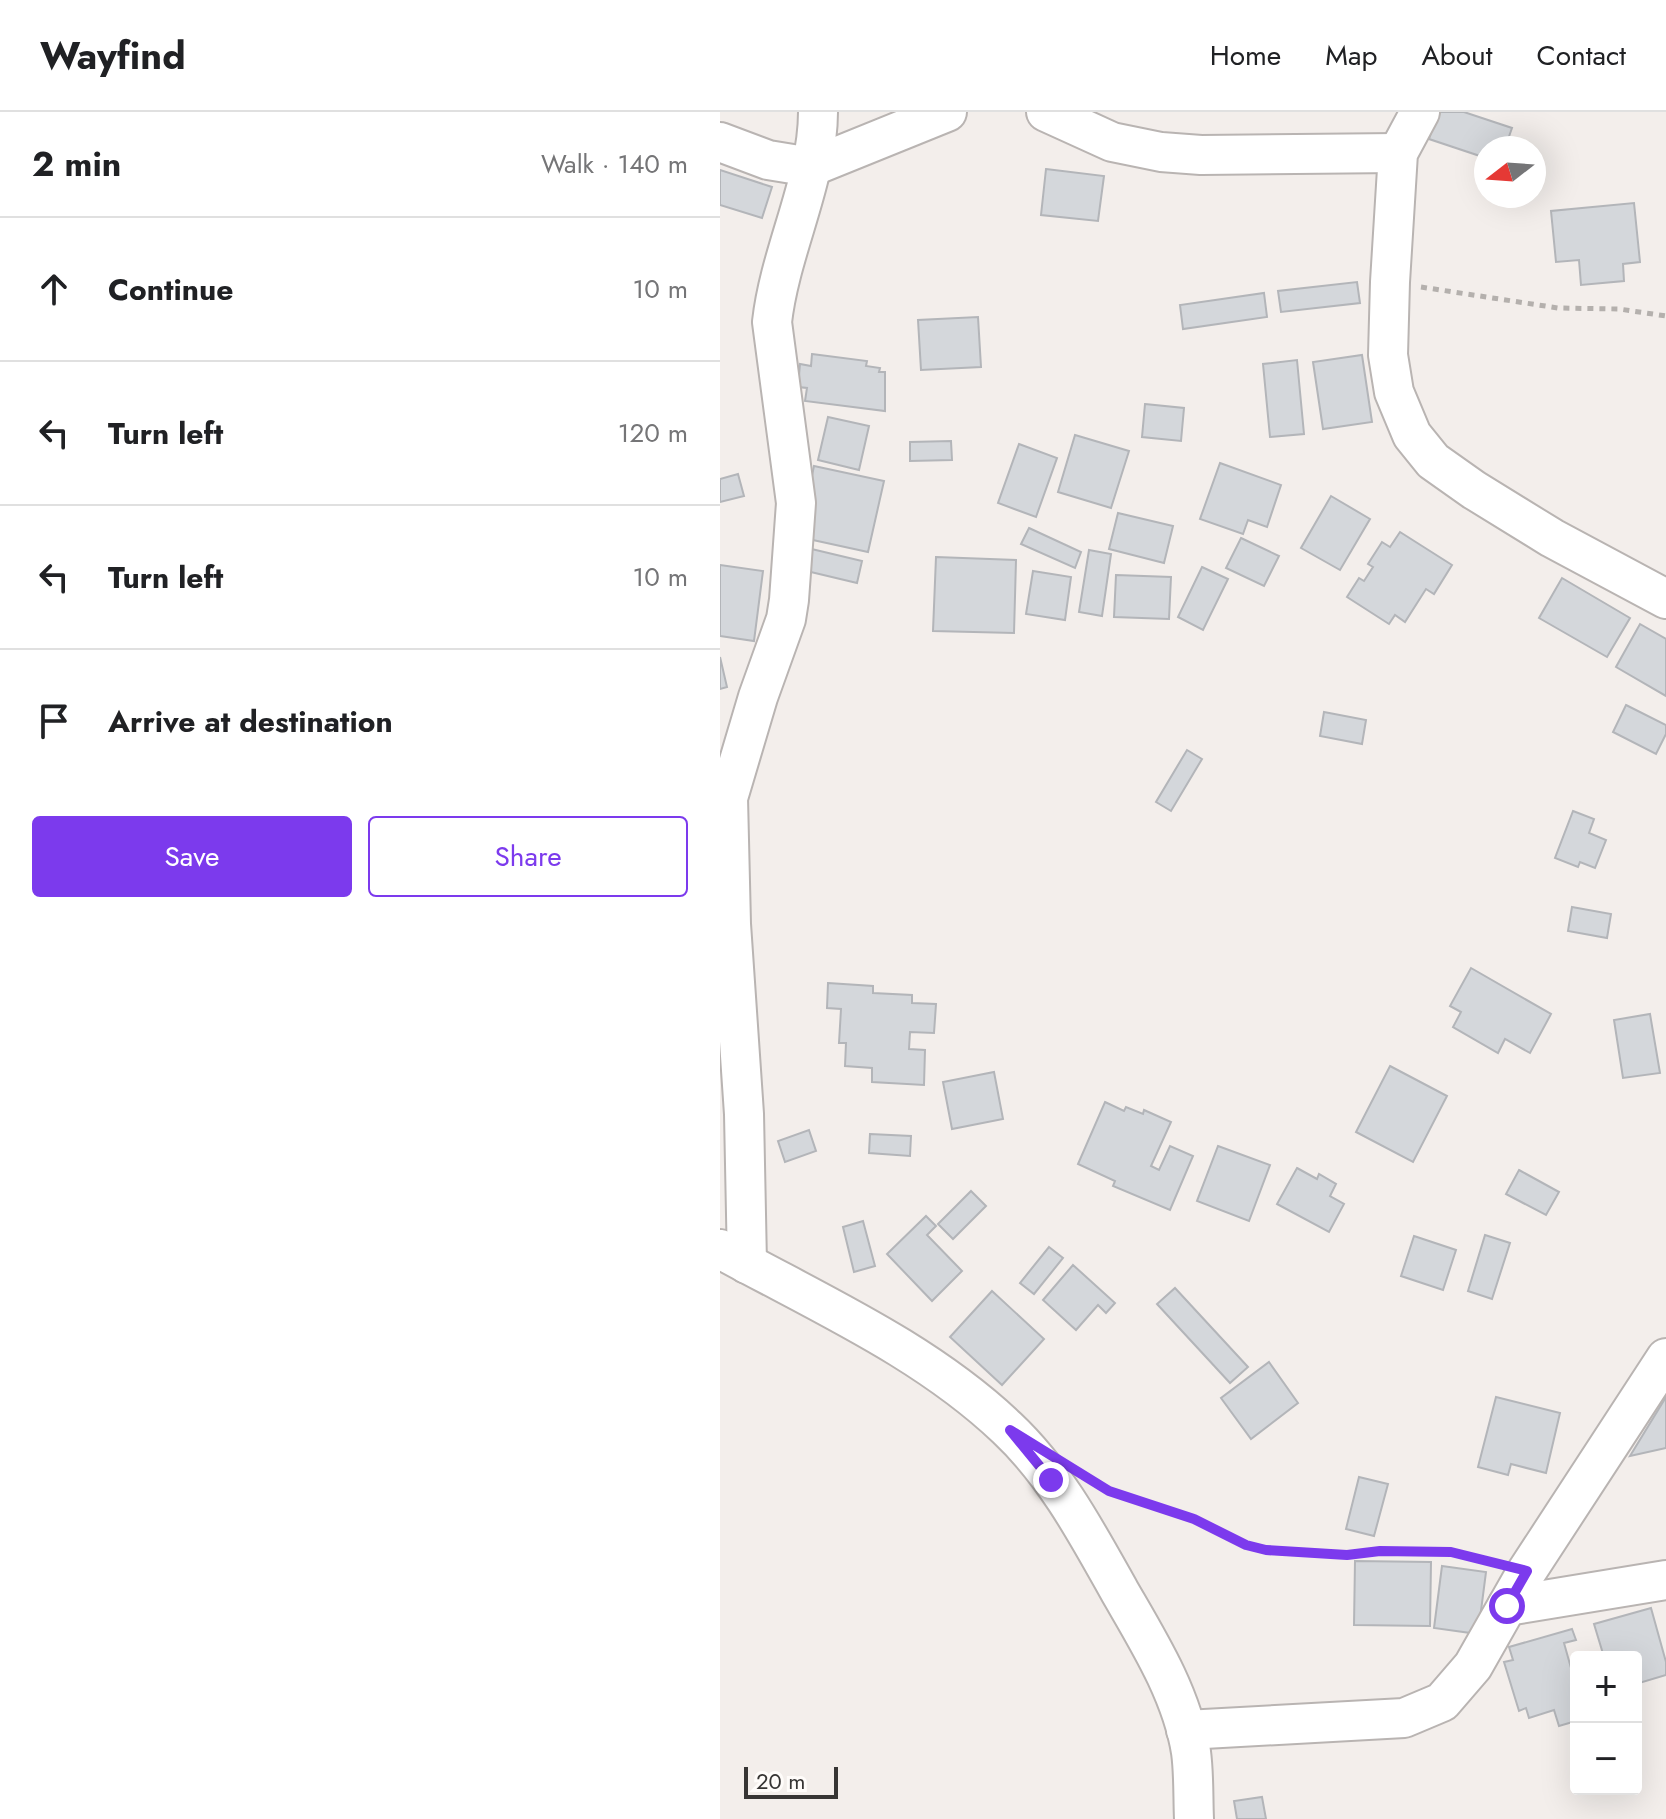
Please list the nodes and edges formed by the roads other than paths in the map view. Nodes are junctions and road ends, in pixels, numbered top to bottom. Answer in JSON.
{"nodes":[{"id":1,"x":818,"y":112,"type":"edge"},
{"id":2,"x":947,"y":112,"type":"edge"},
{"id":3,"x":1046,"y":112,"type":"edge"},
{"id":4,"x":1420,"y":112,"type":"edge"},
{"id":5,"x":720,"y":142,"type":"edge"},
{"id":6,"x":1398,"y":153,"type":"junction"},
{"id":7,"x":811,"y":167,"type":"junction"},
{"id":8,"x":1666,"y":599,"type":"edge"},
{"id":9,"x":726,"y":780,"type":"edge"},
{"id":10,"x":734,"y":1256,"type":"edge"},
{"id":11,"x":1666,"y":1358,"type":"edge"},
{"id":12,"x":1666,"y":1580,"type":"edge"},
{"id":13,"x":1507,"y":1606,"type":"junction"},
{"id":14,"x":1186,"y":1730,"type":"junction"},
{"id":15,"x":1194,"y":1819,"type":"edge"}],
"edges":[{"from":1,"to":7,"type":"street"},
{"from":2,"to":7,"type":"street"},
{"from":3,"to":6,"type":"street"},
{"from":4,"to":6,"type":"street"},
{"from":5,"to":7,"type":"street"},
{"from":6,"to":8,"type":"street"},
{"from":7,"to":9,"type":"street"},
{"from":9,"to":10,"type":"street"},
{"from":10,"to":14,"type":"street"},
{"from":11,"to":13,"type":"street"},
{"from":12,"to":13,"type":"street"},
{"from":13,"to":14,"type":"street"},
{"from":14,"to":15,"type":"street"}]}
